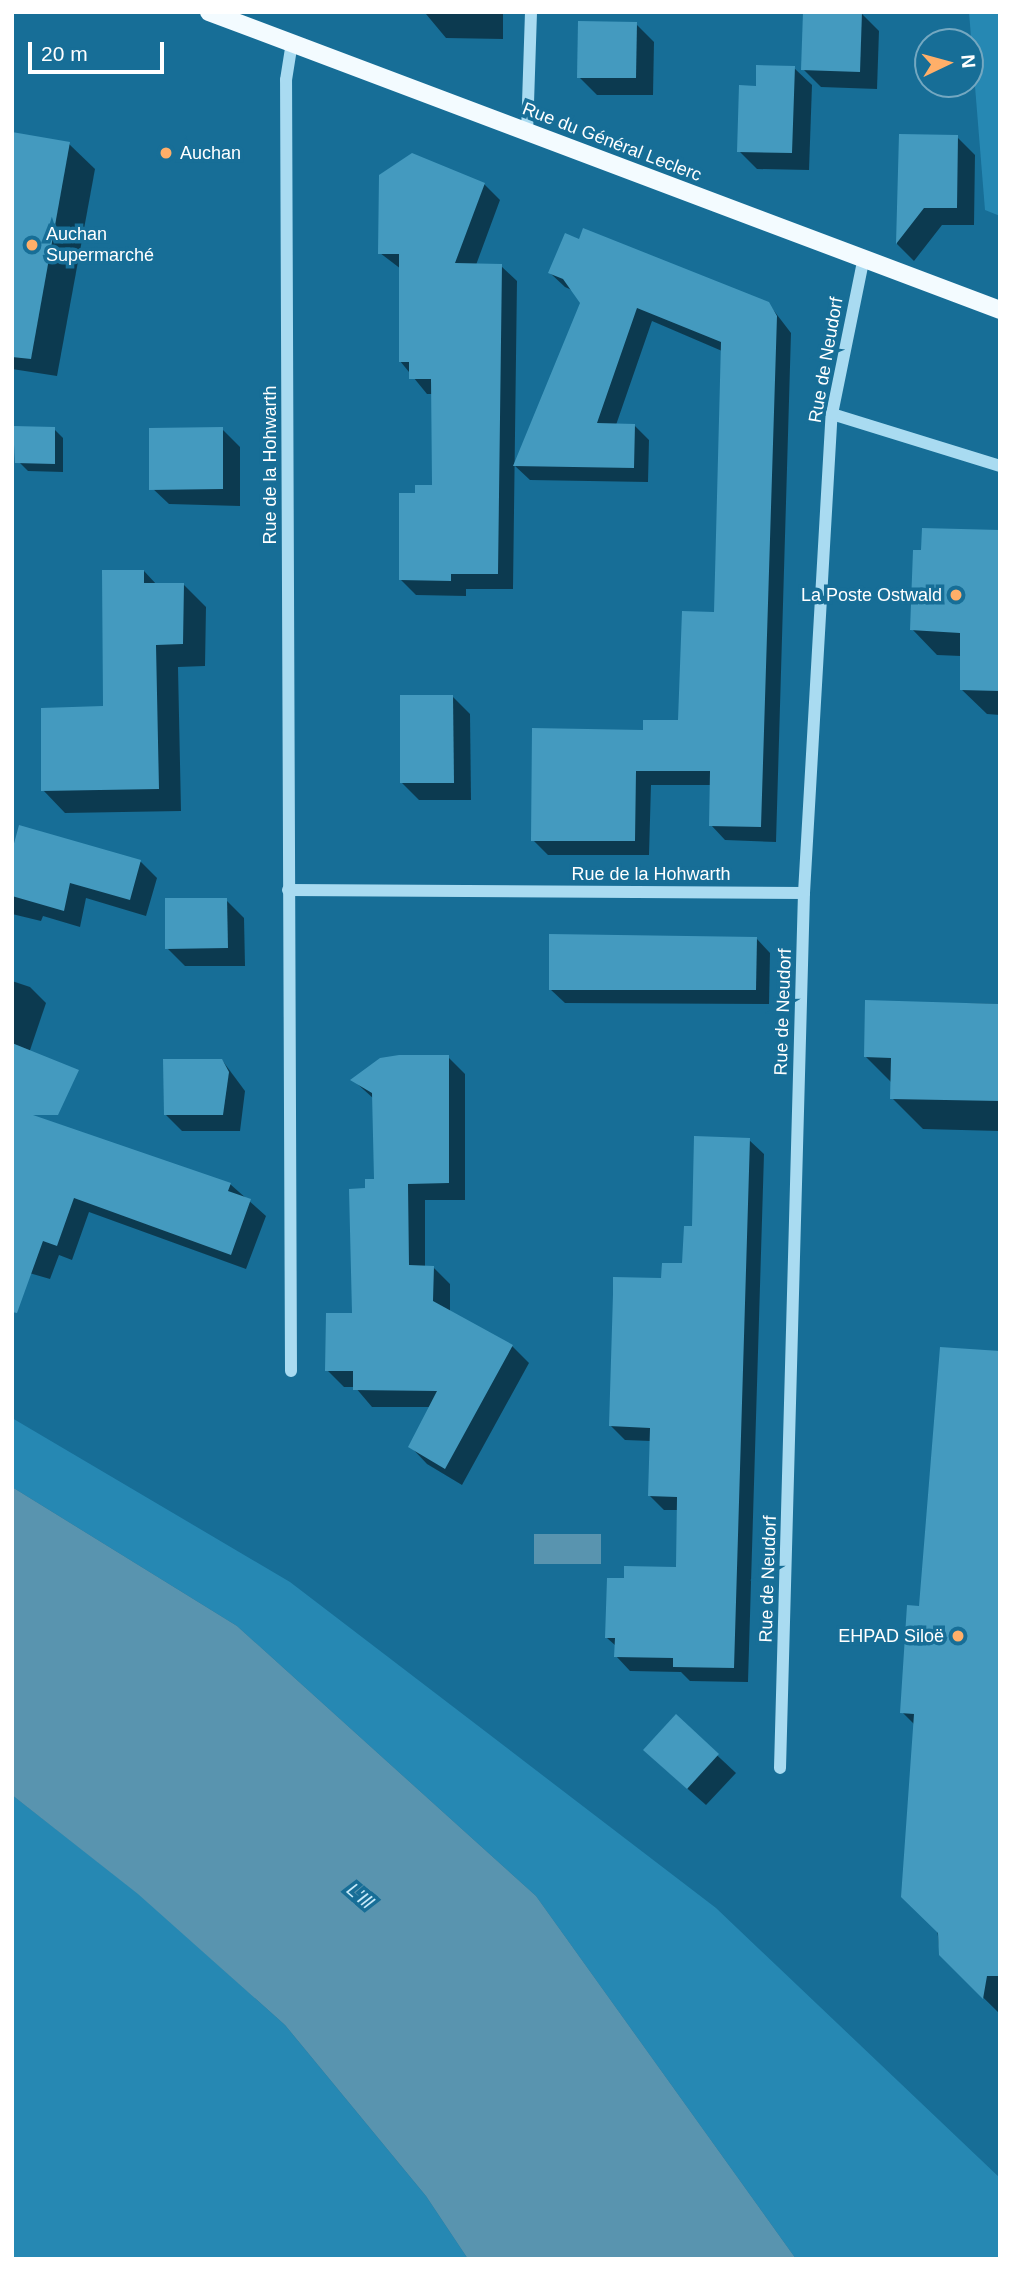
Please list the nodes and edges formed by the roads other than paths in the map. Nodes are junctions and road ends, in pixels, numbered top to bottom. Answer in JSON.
{"nodes":[{"id":1,"x":209,"y":12,"type":"edge"},
{"id":2,"x":531,"y":12,"type":"edge"},
{"id":3,"x":292,"y":42,"type":"junction"},
{"id":4,"x":527,"y":133,"type":"junction"},
{"id":5,"x":863,"y":261,"type":"junction"},
{"id":6,"x":1000,"y":310,"type":"edge"},
{"id":7,"x":832,"y":414,"type":"junction"},
{"id":8,"x":1000,"y":466,"type":"edge"},
{"id":9,"x":288,"y":890,"type":"junction"},
{"id":10,"x":804,"y":892,"type":"junction"},
{"id":11,"x":291,"y":1371,"type":"dead end"},
{"id":12,"x":780,"y":1768,"type":"dead end"}],
"edges":[{"from":1,"to":3,"type":"main road","name":"Rue du Général Leclerc"},
{"from":2,"to":4,"type":"street"},
{"from":3,"to":4,"type":"main road","name":"Rue du Général Leclerc"},
{"from":3,"to":9,"type":"street","name":"Rue de la Hohwarth"},
{"from":4,"to":5,"type":"main road","name":"Rue du Général Leclerc"},
{"from":5,"to":6,"type":"main road","name":"Rue du Général Leclerc"},
{"from":5,"to":7,"type":"street","name":"Rue de Neudorf"},
{"from":7,"to":8,"type":"street"},
{"from":7,"to":10,"type":"street","name":"Rue de Neudorf"},
{"from":9,"to":10,"type":"street","name":"Rue de la Hohwarth"},
{"from":9,"to":11,"type":"street","name":"Rue de la Hohwarth"},
{"from":10,"to":12,"type":"street","name":"Rue de Neudorf"}]}
